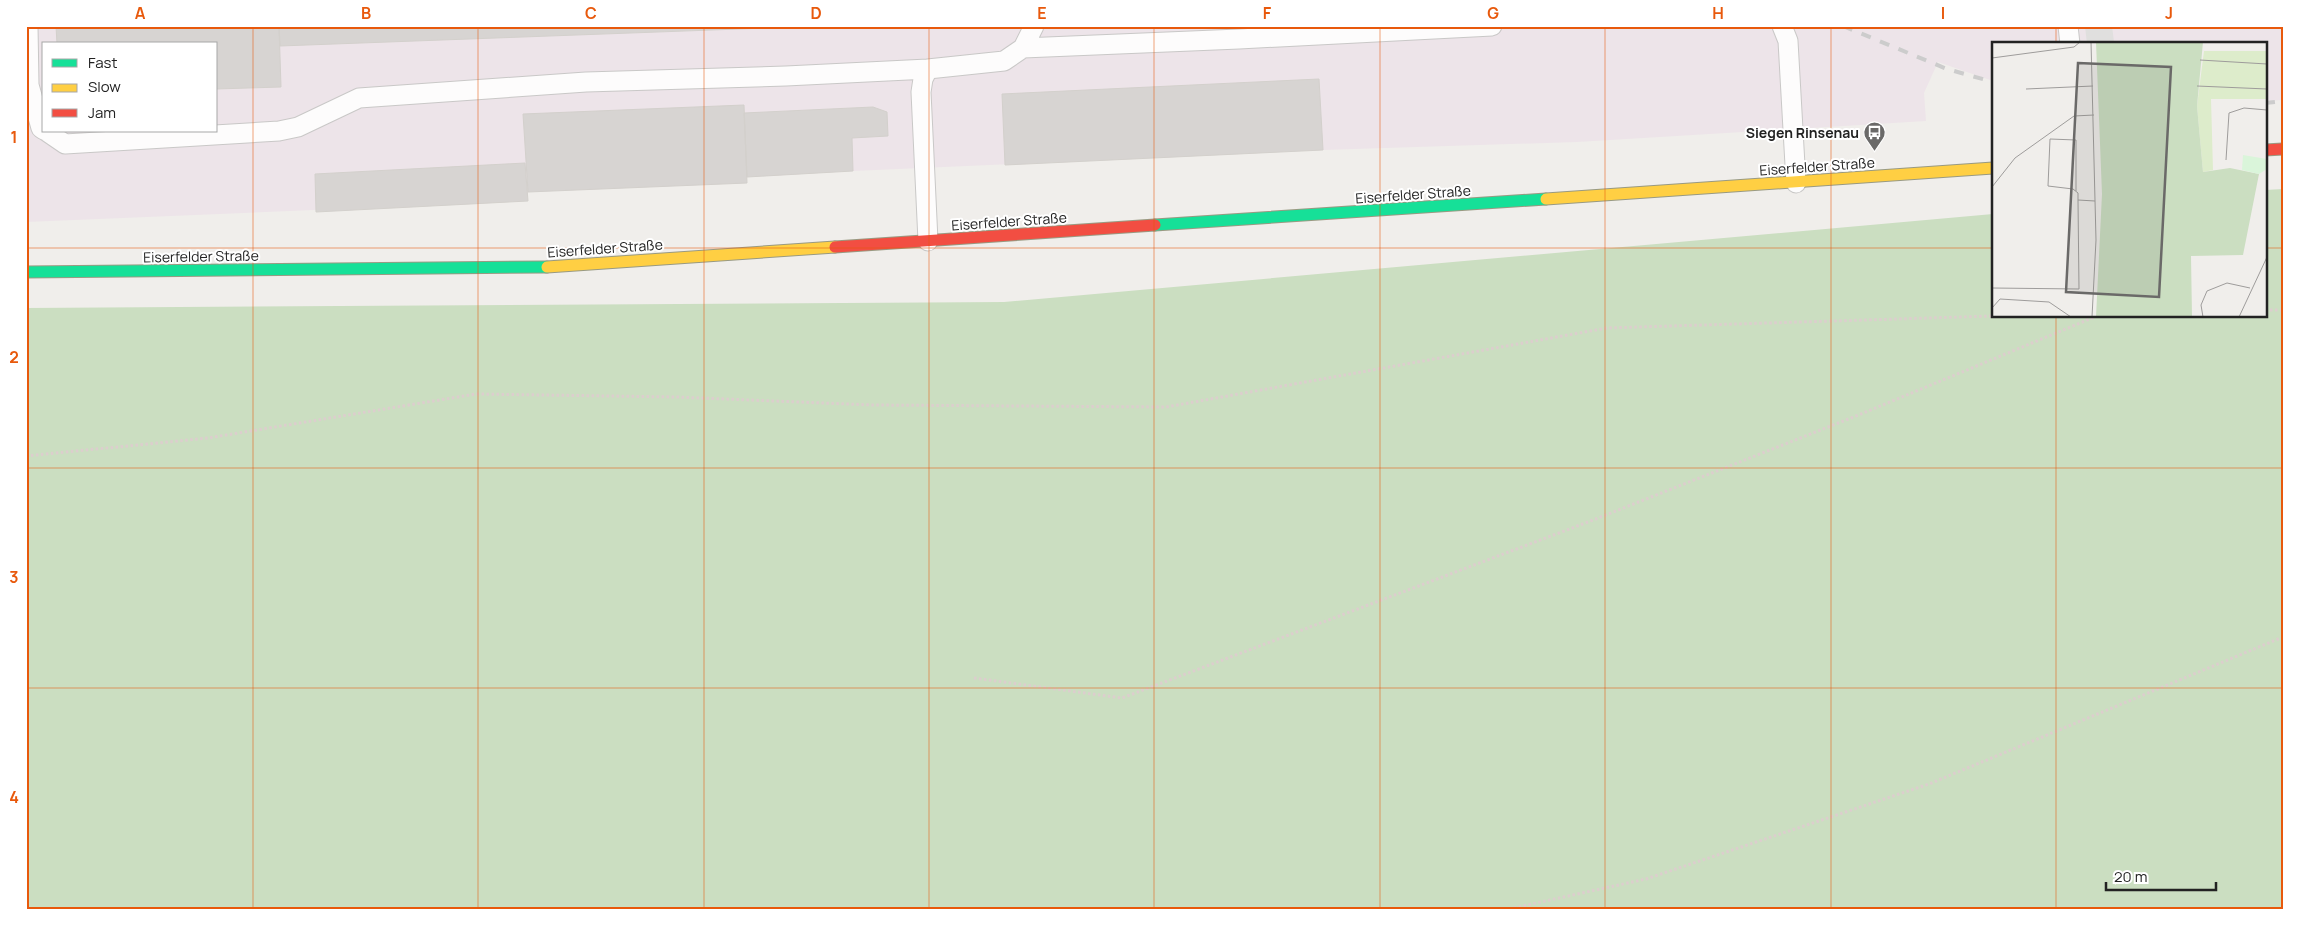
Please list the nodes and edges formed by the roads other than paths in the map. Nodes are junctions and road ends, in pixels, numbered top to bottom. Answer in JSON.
{"nodes":[{"id":1,"x":28,"y":26,"type":"edge"},
{"id":2,"x":1034,"y":26,"type":"edge"},
{"id":3,"x":1492,"y":26,"type":"edge"},
{"id":4,"x":1782,"y":26,"type":"edge"},
{"id":5,"x":2068,"y":26,"type":"edge"},
{"id":6,"x":2070,"y":42,"type":"edge"},
{"id":7,"x":1023,"y":48,"type":"junction"},
{"id":8,"x":928,"y":69,"type":"junction"},
{"id":9,"x":42,"y":129,"type":"edge"},
{"id":10,"x":47,"y":132,"type":"edge"},
{"id":11,"x":2283,"y":148,"type":"edge"},
{"id":12,"x":2266,"y":150,"type":"edge"},
{"id":13,"x":1992,"y":168,"type":"edge"},
{"id":14,"x":1796,"y":183,"type":"junction"},
{"id":15,"x":928,"y":241,"type":"junction"},
{"id":16,"x":26,"y":272,"type":"edge"}],
"edges":[{"from":1,"to":9,"type":"lane"},
{"from":2,"to":7,"type":"lane"},
{"from":3,"to":7,"type":"lane"},
{"from":4,"to":14,"type":"lane"},
{"from":5,"to":6,"type":"lane"},
{"from":7,"to":8,"type":"lane"},
{"from":8,"to":10,"type":"lane"},
{"from":8,"to":15,"type":"lane"},
{"from":11,"to":12,"type":"main road"},
{"from":13,"to":14,"type":"main road","name":"Eiserfelder Straße"},
{"from":14,"to":15,"type":"main road","name":"Eiserfelder Straße"},
{"from":15,"to":16,"type":"main road","name":"Eiserfelder Straße"}]}
